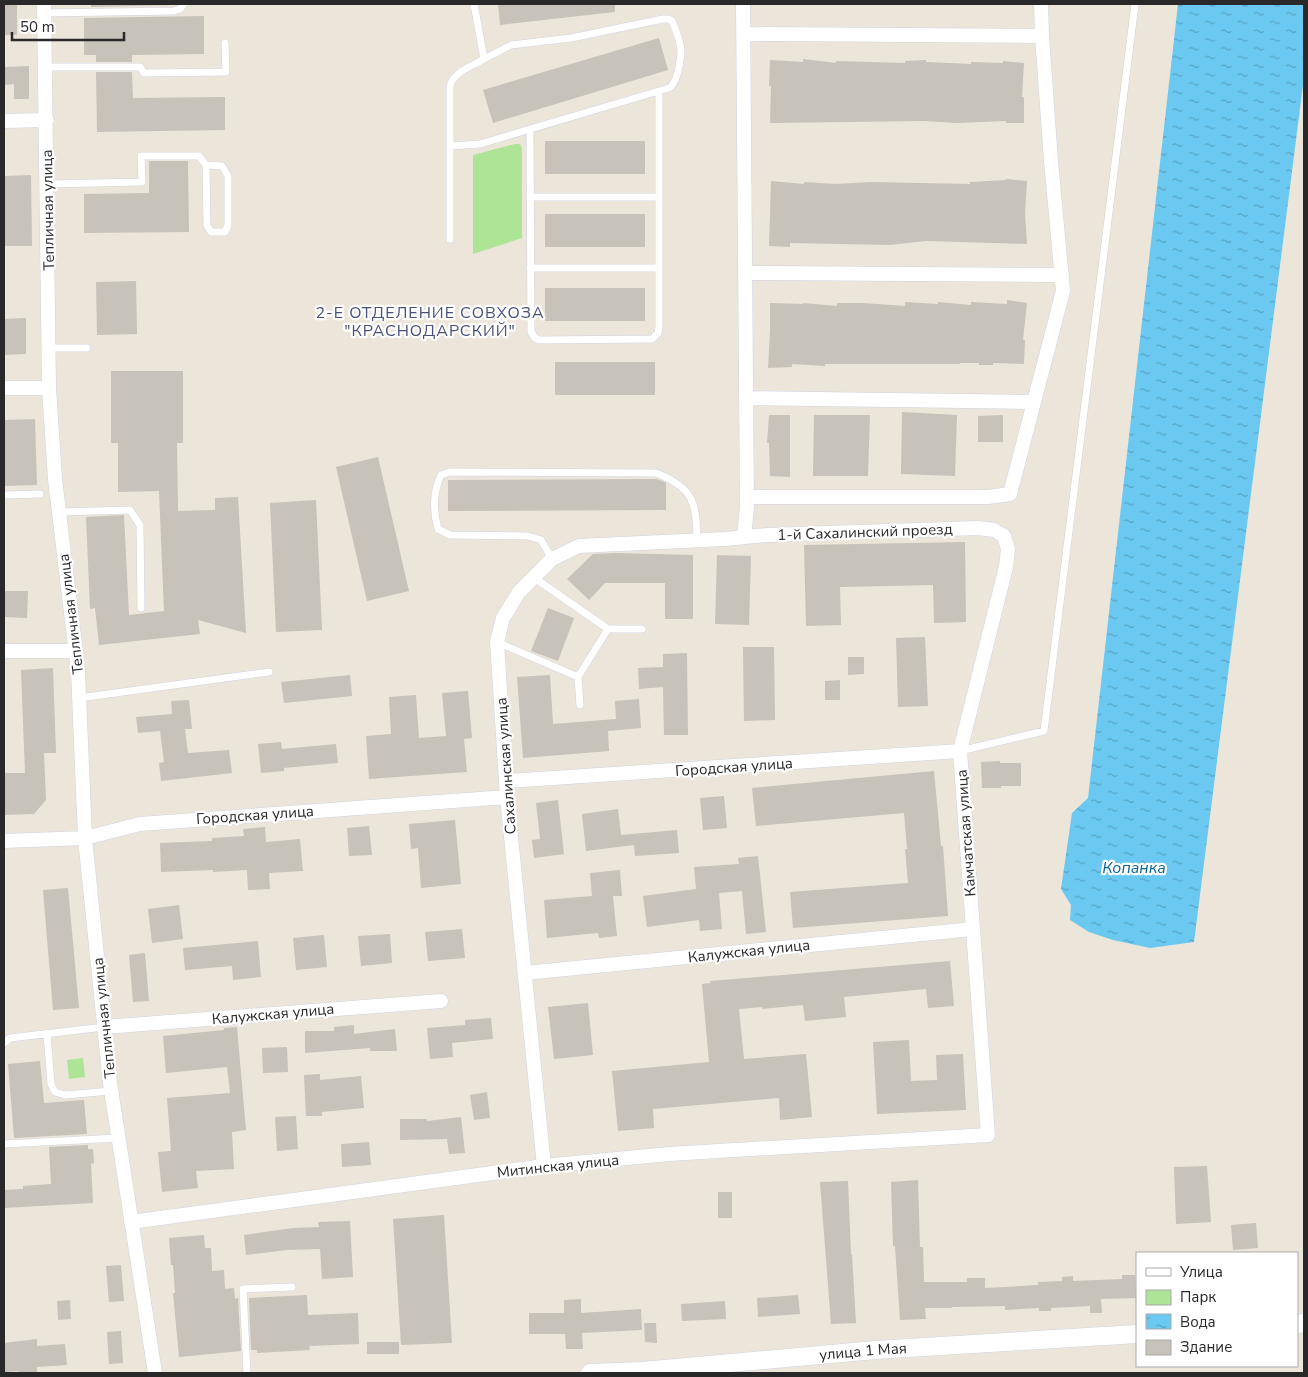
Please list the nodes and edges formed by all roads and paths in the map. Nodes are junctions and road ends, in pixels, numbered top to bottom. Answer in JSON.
{"nodes":[{"id":1,"x":184,"y":4,"type":"edge"},
{"id":2,"x":474,"y":4,"type":"edge"},
{"id":3,"x":744,"y":4,"type":"edge"},
{"id":4,"x":1041,"y":4,"type":"edge"},
{"id":5,"x":1135,"y":4,"type":"edge"},
{"id":6,"x":44,"y":8,"type":"edge"},
{"id":7,"x":744,"y":34,"type":"junction"},
{"id":8,"x":1042,"y":36,"type":"junction"},
{"id":9,"x":226,"y":43,"type":"dead end"},
{"id":10,"x":484,"y":59,"type":"junction"},
{"id":11,"x":46,"y":67,"type":"junction"},
{"id":12,"x":659,"y":91,"type":"junction"},
{"id":13,"x":47,"y":120,"type":"junction"},
{"id":14,"x":4,"y":121,"type":"edge"},
{"id":15,"x":530,"y":129,"type":"junction"},
{"id":16,"x":450,"y":146,"type":"junction"},
{"id":17,"x":206,"y":165,"type":"junction"},
{"id":18,"x":47,"y":184,"type":"junction"},
{"id":19,"x":530,"y":197,"type":"junction"},
{"id":20,"x":659,"y":197,"type":"junction"},
{"id":21,"x":450,"y":240,"type":"dead end"},
{"id":22,"x":530,"y":268,"type":"junction"},
{"id":23,"x":659,"y":268,"type":"junction"},
{"id":24,"x":745,"y":273,"type":"junction"},
{"id":25,"x":1062,"y":275,"type":"junction"},
{"id":26,"x":49,"y":348,"type":"junction"},
{"id":27,"x":87,"y":348,"type":"dead end"},
{"id":28,"x":4,"y":388,"type":"edge"},
{"id":29,"x":49,"y":388,"type":"junction"},
{"id":30,"x":746,"y":398,"type":"junction"},
{"id":31,"x":1033,"y":402,"type":"junction"},
{"id":32,"x":40,"y":494,"type":"dead end"},
{"id":33,"x":4,"y":495,"type":"edge"},
{"id":34,"x":747,"y":496,"type":"junction"},
{"id":35,"x":59,"y":512,"type":"junction"},
{"id":36,"x":1004,"y":536,"type":"joint"},
{"id":37,"x":744,"y":537,"type":"junction"},
{"id":38,"x":725,"y":539,"type":"joint"},
{"id":39,"x":697,"y":540,"type":"junction"},
{"id":40,"x":552,"y":559,"type":"junction"},
{"id":41,"x":533,"y":577,"type":"junction"},
{"id":42,"x":141,"y":608,"type":"dead end"},
{"id":43,"x":608,"y":629,"type":"junction"},
{"id":44,"x":642,"y":629,"type":"dead end"},
{"id":45,"x":497,"y":642,"type":"junction"},
{"id":46,"x":4,"y":651,"type":"edge"},
{"id":47,"x":75,"y":651,"type":"junction"},
{"id":48,"x":269,"y":672,"type":"dead end"},
{"id":49,"x":578,"y":678,"type":"junction"},
{"id":50,"x":79,"y":698,"type":"junction"},
{"id":51,"x":580,"y":705,"type":"dead end"},
{"id":52,"x":960,"y":751,"type":"junction"},
{"id":53,"x":507,"y":781,"type":"junction"},
{"id":54,"x":507,"y":797,"type":"junction"},
{"id":55,"x":85,"y":838,"type":"junction"},
{"id":56,"x":4,"y":841,"type":"edge"},
{"id":57,"x":972,"y":930,"type":"junction"},
{"id":58,"x":525,"y":973,"type":"junction"},
{"id":59,"x":441,"y":1000,"type":"dead end"},
{"id":60,"x":104,"y":1027,"type":"junction"},
{"id":61,"x":47,"y":1034,"type":"junction"},
{"id":62,"x":4,"y":1043,"type":"edge"},
{"id":63,"x":111,"y":1091,"type":"junction"},
{"id":64,"x":988,"y":1135,"type":"joint"},
{"id":65,"x":118,"y":1138,"type":"junction"},
{"id":66,"x":4,"y":1144,"type":"edge"},
{"id":67,"x":544,"y":1166,"type":"junction"},
{"id":68,"x":132,"y":1229,"type":"junction"},
{"id":69,"x":292,"y":1286,"type":"dead end"},
{"id":70,"x":1136,"y":1334,"type":"edge"},
{"id":71,"x":155,"y":1373,"type":"edge"},
{"id":72,"x":247,"y":1373,"type":"edge"},
{"id":73,"x":590,"y":1373,"type":"edge"}],
"edges":[{"from":1,"to":6,"type":"lane"},
{"from":2,"to":10,"type":"lane"},
{"from":3,"to":7,"type":"street"},
{"from":4,"to":8,"type":"street"},
{"from":5,"to":52,"type":"lane"},
{"from":6,"to":11,"type":"street","name":"Тепличная улица"},
{"from":7,"to":8,"type":"street"},
{"from":7,"to":24,"type":"street"},
{"from":8,"to":25,"type":"street"},
{"from":9,"to":11,"type":"lane"},
{"from":10,"to":12,"type":"lane"},
{"from":10,"to":16,"type":"lane"},
{"from":11,"to":13,"type":"street","name":"Тепличная улица"},
{"from":12,"to":15,"type":"lane"},
{"from":12,"to":20,"type":"lane"},
{"from":13,"to":14,"type":"street"},
{"from":13,"to":18,"type":"street","name":"Тепличная улица"},
{"from":15,"to":16,"type":"lane"},
{"from":15,"to":19,"type":"lane"},
{"from":16,"to":21,"type":"lane"},
{"from":17,"to":17,"type":"lane"},
{"from":17,"to":18,"type":"lane"},
{"from":18,"to":26,"type":"street","name":"Тепличная улица"},
{"from":19,"to":20,"type":"lane"},
{"from":19,"to":22,"type":"lane"},
{"from":20,"to":23,"type":"lane"},
{"from":22,"to":23,"type":"lane"},
{"from":22,"to":23,"type":"lane"},
{"from":24,"to":25,"type":"street"},
{"from":24,"to":30,"type":"street"},
{"from":25,"to":31,"type":"street"},
{"from":26,"to":27,"type":"lane"},
{"from":26,"to":29,"type":"street","name":"Тепличная улица"},
{"from":28,"to":29,"type":"street"},
{"from":29,"to":35,"type":"street","name":"Тепличная улица"},
{"from":30,"to":31,"type":"street"},
{"from":30,"to":34,"type":"street"},
{"from":31,"to":34,"type":"street"},
{"from":32,"to":33,"type":"lane"},
{"from":34,"to":37,"type":"street"},
{"from":35,"to":42,"type":"lane"},
{"from":35,"to":47,"type":"street","name":"Тепличная улица"},
{"from":36,"to":37,"type":"street","name":"1-й Сахалинский проезд"},
{"from":36,"to":52,"type":"street","name":"Камчатская улица"},
{"from":37,"to":38,"type":"street","name":"1-й Сахалинский проезд"},
{"from":38,"to":39,"type":"street","name":"Сахалинская улица"},
{"from":39,"to":40,"type":"street","name":"Сахалинская улица"},
{"from":39,"to":40,"type":"lane"},
{"from":40,"to":41,"type":"street","name":"Сахалинская улица"},
{"from":41,"to":43,"type":"lane"},
{"from":41,"to":45,"type":"street","name":"Сахалинская улица"},
{"from":43,"to":44,"type":"lane"},
{"from":43,"to":49,"type":"lane"},
{"from":45,"to":49,"type":"lane"},
{"from":45,"to":53,"type":"street","name":"Сахалинская улица"},
{"from":46,"to":47,"type":"street"},
{"from":47,"to":50,"type":"street","name":"Тепличная улица"},
{"from":48,"to":50,"type":"lane"},
{"from":49,"to":51,"type":"lane"},
{"from":50,"to":55,"type":"street","name":"Тепличная улица"},
{"from":52,"to":53,"type":"street","name":"Городская улица"},
{"from":52,"to":57,"type":"street","name":"Камчатская улица"},
{"from":53,"to":54,"type":"street","name":"Сахалинская улица"},
{"from":54,"to":55,"type":"street","name":"Городская улица"},
{"from":54,"to":58,"type":"street","name":"Сахалинская улица"},
{"from":55,"to":56,"type":"street","name":"Городская улица"},
{"from":55,"to":60,"type":"street","name":"Тепличная улица"},
{"from":57,"to":58,"type":"street","name":"Калужская улица"},
{"from":57,"to":64,"type":"street","name":"Камчатская улица"},
{"from":58,"to":67,"type":"street","name":"Сахалинская улица"},
{"from":59,"to":60,"type":"street","name":"Калужская улица"},
{"from":60,"to":61,"type":"lane"},
{"from":60,"to":63,"type":"street","name":"Тепличная улица"},
{"from":61,"to":62,"type":"lane"},
{"from":61,"to":63,"type":"lane"},
{"from":63,"to":65,"type":"street","name":"Тепличная улица"},
{"from":64,"to":67,"type":"street","name":"Митинская улица"},
{"from":65,"to":66,"type":"lane"},
{"from":65,"to":68,"type":"street","name":"Тепличная улица"},
{"from":67,"to":68,"type":"street","name":"Митинская улица"},
{"from":68,"to":71,"type":"street","name":"Тепличная улица"},
{"from":69,"to":72,"type":"lane"},
{"from":70,"to":73,"type":"street","name":"улица 1 Мая"}]}
